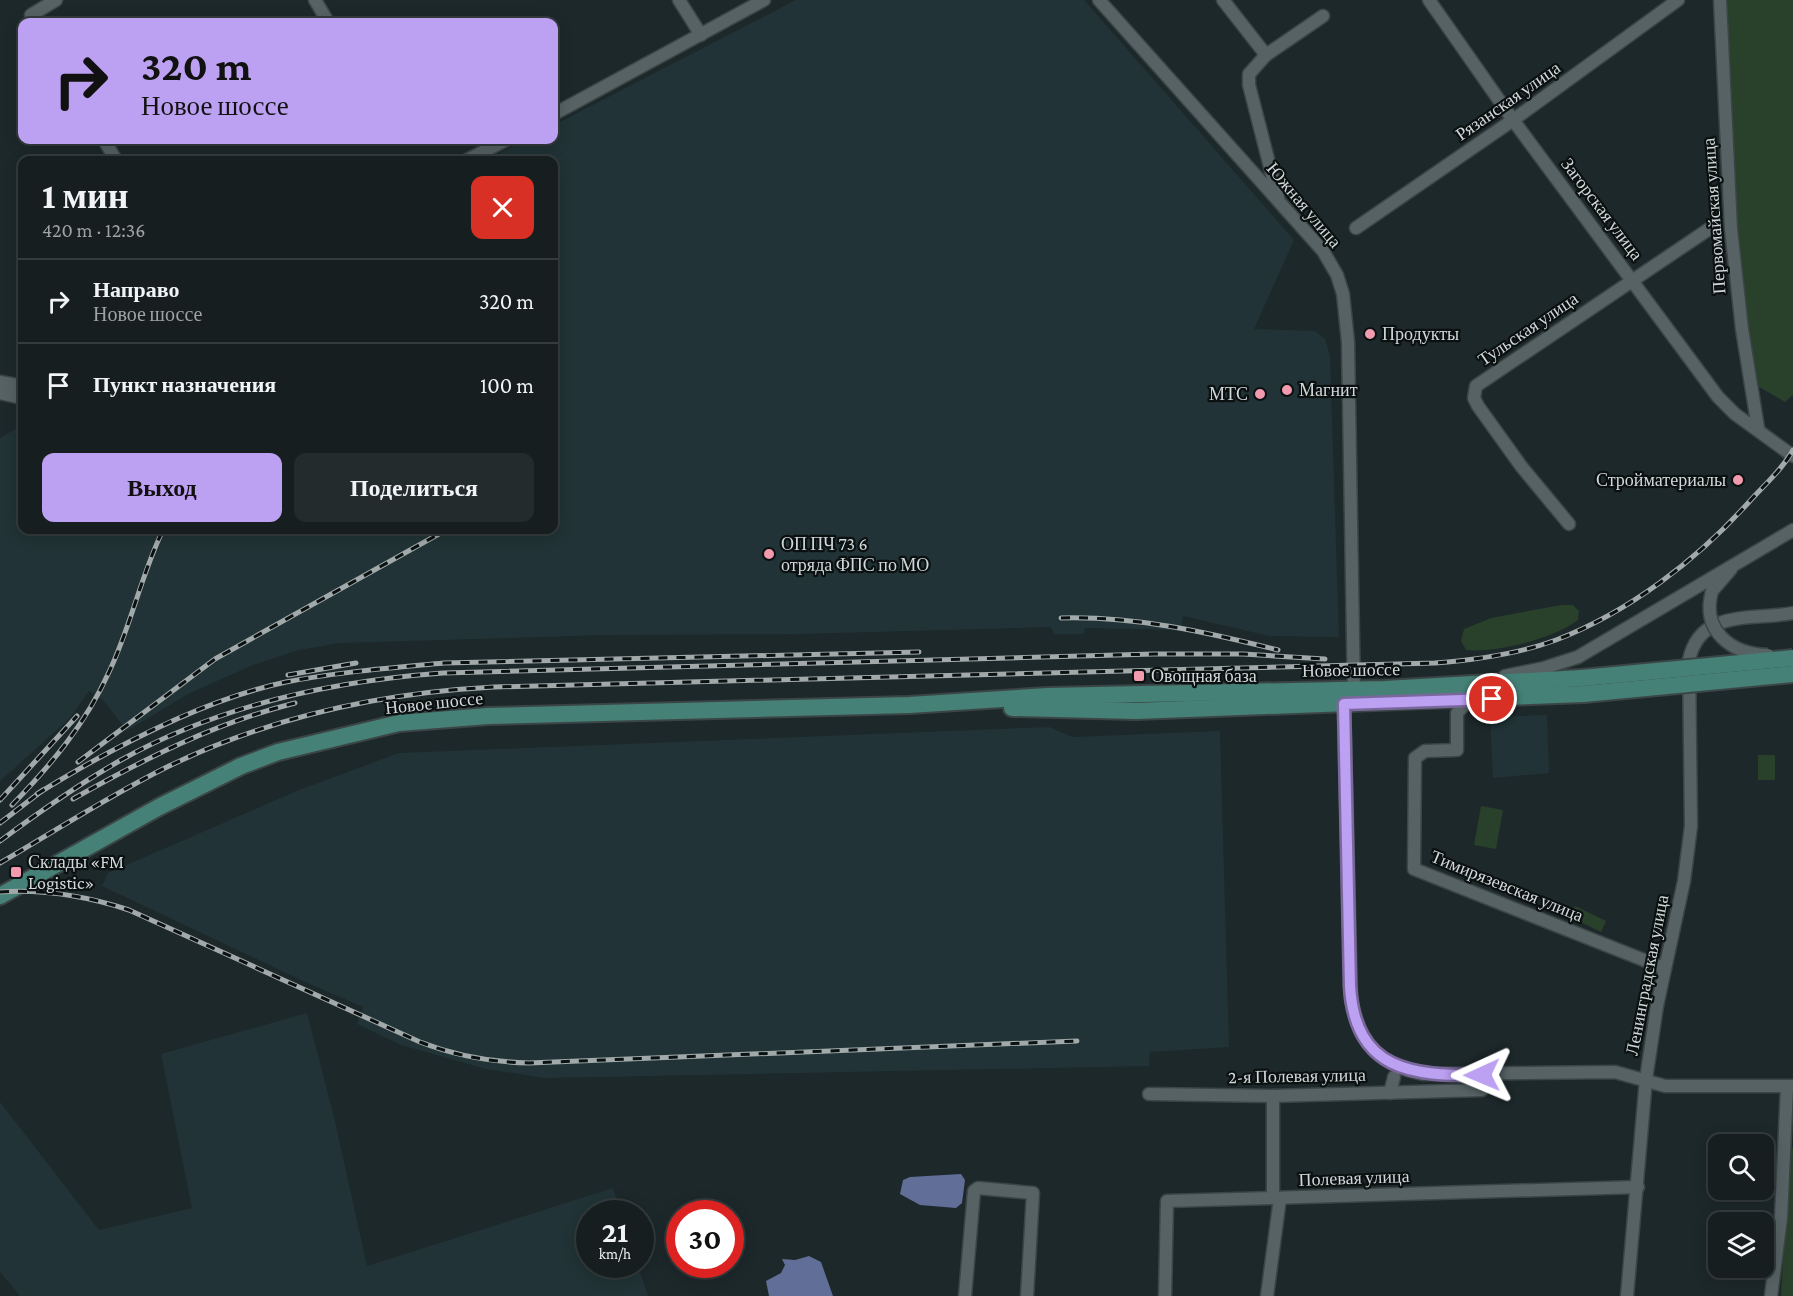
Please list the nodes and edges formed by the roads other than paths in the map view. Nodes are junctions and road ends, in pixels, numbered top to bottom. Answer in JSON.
{"nodes":[{"id":1,"x":56,"y":0,"type":"edge"},
{"id":2,"x":315,"y":0,"type":"edge"},
{"id":3,"x":679,"y":0,"type":"edge"},
{"id":4,"x":764,"y":0,"type":"edge"},
{"id":5,"x":1099,"y":0,"type":"edge"},
{"id":6,"x":1223,"y":0,"type":"edge"},
{"id":7,"x":1429,"y":0,"type":"edge"},
{"id":8,"x":1678,"y":0,"type":"edge"},
{"id":9,"x":1720,"y":0,"type":"edge"},
{"id":10,"x":1323,"y":16,"type":"dead end"},
{"id":11,"x":33,"y":18,"type":"edge"},
{"id":12,"x":326,"y":18,"type":"edge"},
{"id":13,"x":701,"y":35,"type":"junction"},
{"id":14,"x":1266,"y":55,"type":"junction"},
{"id":15,"x":558,"y":112,"type":"edge"},
{"id":16,"x":1513,"y":120,"type":"junction"},
{"id":17,"x":498,"y":144,"type":"edge"},
{"id":18,"x":475,"y":156,"type":"edge"},
{"id":19,"x":1278,"y":199,"type":"junction"},
{"id":20,"x":1712,"y":226,"type":"dead end"},
{"id":21,"x":1356,"y":228,"type":"dead end"},
{"id":22,"x":1632,"y":281,"type":"junction"},
{"id":23,"x":0,"y":382,"type":"edge"},
{"id":24,"x":18,"y":385,"type":"edge"},
{"id":25,"x":0,"y":393,"type":"edge"},
{"id":26,"x":18,"y":397,"type":"edge"},
{"id":27,"x":1758,"y":428,"type":"junction"},
{"id":28,"x":1793,"y":456,"type":"edge"},
{"id":29,"x":1569,"y":524,"type":"dead end"},
{"id":30,"x":1791,"y":530,"type":"edge"},
{"id":31,"x":1738,"y":562,"type":"junction"},
{"id":32,"x":1793,"y":613,"type":"edge"},
{"id":33,"x":1793,"y":657,"type":"edge"},
{"id":34,"x":1793,"y":674,"type":"edge"},
{"id":35,"x":1583,"y":686,"type":"junction"},
{"id":36,"x":1443,"y":694,"type":"junction"},
{"id":37,"x":1351,"y":699,"type":"junction"},
{"id":38,"x":1469,"y":700,"type":"junction"},
{"id":39,"x":1457,"y":713,"type":"junction"},
{"id":40,"x":0,"y":896,"type":"edge"},
{"id":41,"x":1664,"y":968,"type":"junction"},
{"id":42,"x":1482,"y":1075,"type":"junction"},
{"id":43,"x":1394,"y":1077,"type":"dead end"},
{"id":44,"x":1646,"y":1080,"type":"junction"},
{"id":45,"x":1790,"y":1087,"type":"edge"},
{"id":46,"x":1390,"y":1093,"type":"junction"},
{"id":47,"x":1149,"y":1094,"type":"dead end"},
{"id":48,"x":1273,"y":1096,"type":"junction"},
{"id":49,"x":1638,"y":1187,"type":"junction"},
{"id":50,"x":1277,"y":1198,"type":"junction"},
{"id":51,"x":965,"y":1296,"type":"edge"},
{"id":52,"x":1027,"y":1296,"type":"edge"},
{"id":53,"x":1165,"y":1296,"type":"edge"},
{"id":54,"x":1267,"y":1296,"type":"edge"},
{"id":55,"x":1627,"y":1296,"type":"edge"},
{"id":56,"x":1772,"y":1296,"type":"edge"}],
"edges":[{"from":1,"to":11,"type":"street"},
{"from":2,"to":12,"type":"street"},
{"from":3,"to":13,"type":"street"},
{"from":4,"to":13,"type":"street"},
{"from":5,"to":19,"type":"street","name":"Южная улица"},
{"from":6,"to":14,"type":"street"},
{"from":7,"to":16,"type":"street","name":"Загорская улица"},
{"from":8,"to":16,"type":"street","name":"Рязанская улица"},
{"from":9,"to":27,"type":"street","name":"Первомайская улица"},
{"from":10,"to":14,"type":"street"},
{"from":13,"to":15,"type":"street"},
{"from":14,"to":19,"type":"street"},
{"from":16,"to":21,"type":"street","name":"Рязанская улица"},
{"from":16,"to":22,"type":"street","name":"Загорская улица"},
{"from":17,"to":18,"type":"street"},
{"from":19,"to":37,"type":"street","name":"Южная улица"},
{"from":20,"to":22,"type":"street","name":"Тульская улица"},
{"from":22,"to":27,"type":"street","name":"Загорская улица"},
{"from":22,"to":29,"type":"street","name":"Тульская улица"},
{"from":23,"to":24,"type":"street"},
{"from":25,"to":26,"type":"street"},
{"from":27,"to":28,"type":"street","name":"Загорская улица"},
{"from":30,"to":31,"type":"street"},
{"from":31,"to":33,"type":"street","bridge":true},
{"from":31,"to":36,"type":"street"},
{"from":32,"to":41,"type":"street","name":"Ленинградская улица"},
{"from":33,"to":35,"type":"main road","name":"Новое шоссе","bridge":true},
{"from":34,"to":35,"type":"main road","name":"Новое шоссе","bridge":true},
{"from":35,"to":36,"type":"main road","name":"Новое шоссе"},
{"from":35,"to":38,"type":"main road","name":"Новое шоссе"},
{"from":36,"to":37,"type":"main road","name":"Новое шоссе"},
{"from":36,"to":38,"type":"main road","name":"Новое шоссе"},
{"from":36,"to":39,"type":"street"},
{"from":37,"to":40,"type":"main road","name":"Новое шоссе"},
{"from":37,"to":42,"type":"street","name":"Южная улица"},
{"from":38,"to":39,"type":"street"},
{"from":39,"to":41,"type":"street","name":"Тимирязевская улица"},
{"from":41,"to":44,"type":"street","name":"Ленинградская улица"},
{"from":42,"to":44,"type":"street","name":"Южная улица"},
{"from":42,"to":46,"type":"street","name":"2-я Полевая улица"},
{"from":43,"to":46,"type":"street"},
{"from":44,"to":45,"type":"street"},
{"from":44,"to":49,"type":"street","name":"Ленинградская улица"},
{"from":45,"to":56,"type":"street"},
{"from":46,"to":48,"type":"street","name":"2-я Полевая улица"},
{"from":47,"to":48,"type":"street","name":"2-я Полевая улица"},
{"from":48,"to":50,"type":"street"},
{"from":49,"to":50,"type":"street","name":"Полевая улица"},
{"from":49,"to":55,"type":"street","name":"Ленинградская улица"},
{"from":50,"to":53,"type":"street","name":"Полевая улица"},
{"from":50,"to":54,"type":"street"},
{"from":51,"to":52,"type":"street"}]}
